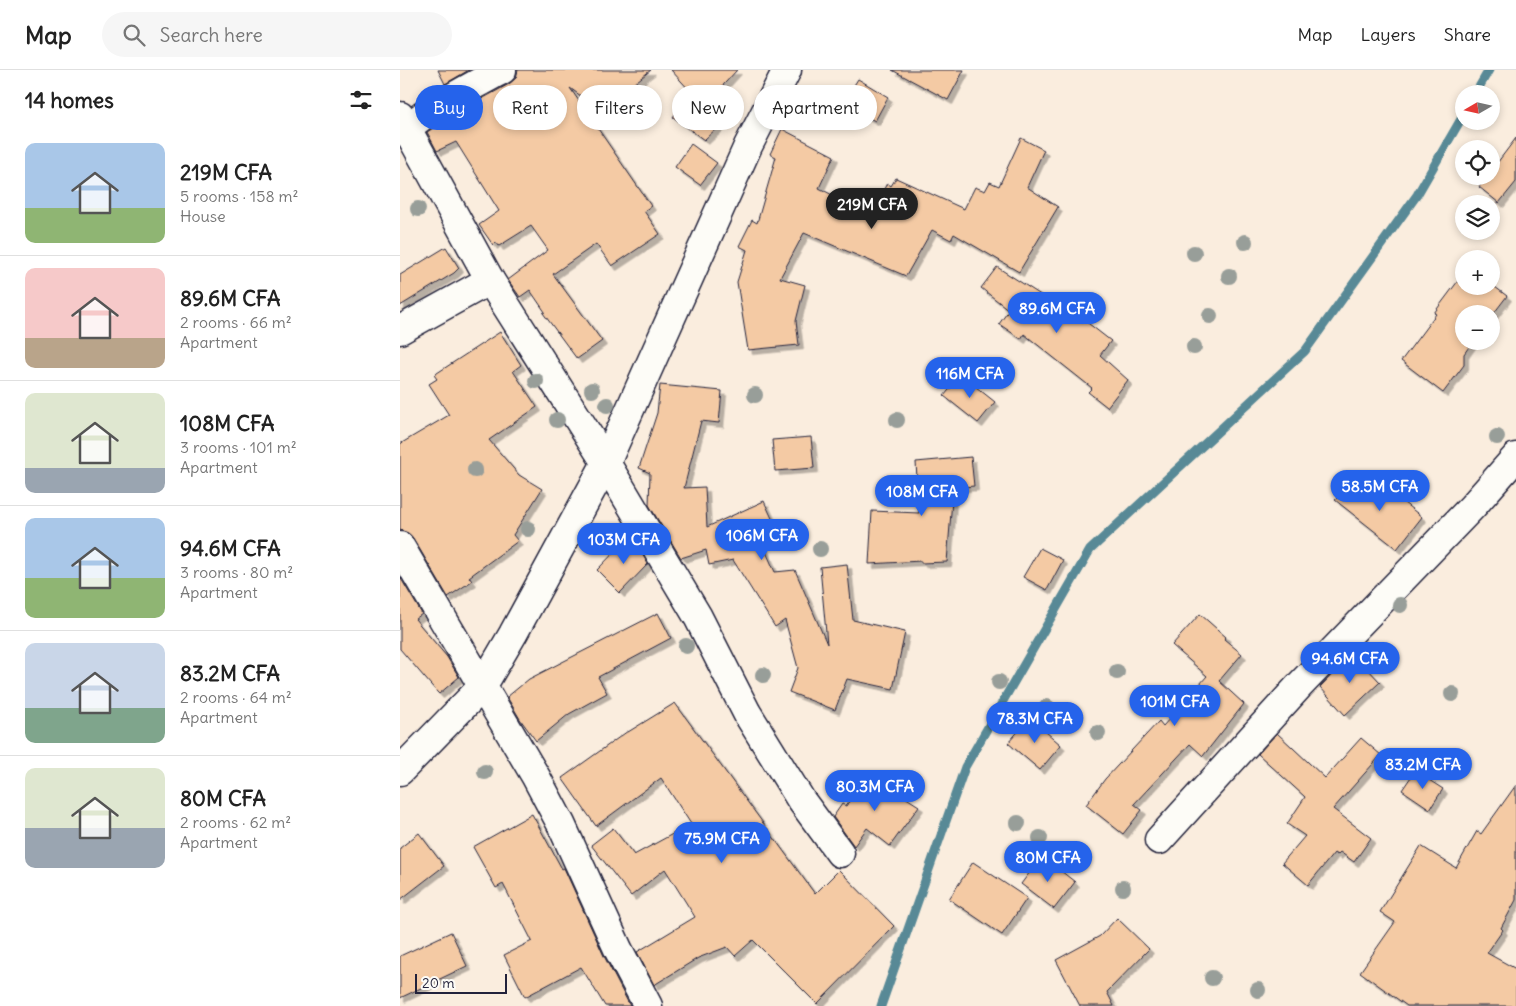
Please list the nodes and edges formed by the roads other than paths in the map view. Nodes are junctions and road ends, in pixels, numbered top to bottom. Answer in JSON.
{"nodes":[{"id":1,"x":502,"y":70,"type":"edge"},
{"id":2,"x":787,"y":70,"type":"edge"},
{"id":3,"x":402,"y":125,"type":"edge"},
{"id":4,"x":490,"y":280,"type":"junction"},
{"id":5,"x":400,"y":330,"type":"edge"},
{"id":6,"x":1516,"y":457,"type":"edge"},
{"id":7,"x":606,"y":463,"type":"junction"},
{"id":8,"x":400,"y":546,"type":"edge"},
{"id":9,"x":482,"y":687,"type":"junction"},
{"id":10,"x":400,"y":772,"type":"edge"},
{"id":11,"x":1159,"y":840,"type":"dead end"},
{"id":12,"x":840,"y":853,"type":"dead end"},
{"id":13,"x":648,"y":1006,"type":"edge"}],
"edges":[{"from":1,"to":3,"type":"street"},
{"from":2,"to":7,"type":"street"},
{"from":3,"to":4,"type":"street"},
{"from":4,"to":5,"type":"street"},
{"from":4,"to":7,"type":"street"},
{"from":6,"to":11,"type":"street"},
{"from":7,"to":9,"type":"street"},
{"from":7,"to":12,"type":"street"},
{"from":8,"to":9,"type":"street"},
{"from":9,"to":10,"type":"street"},
{"from":9,"to":13,"type":"street"}]}
